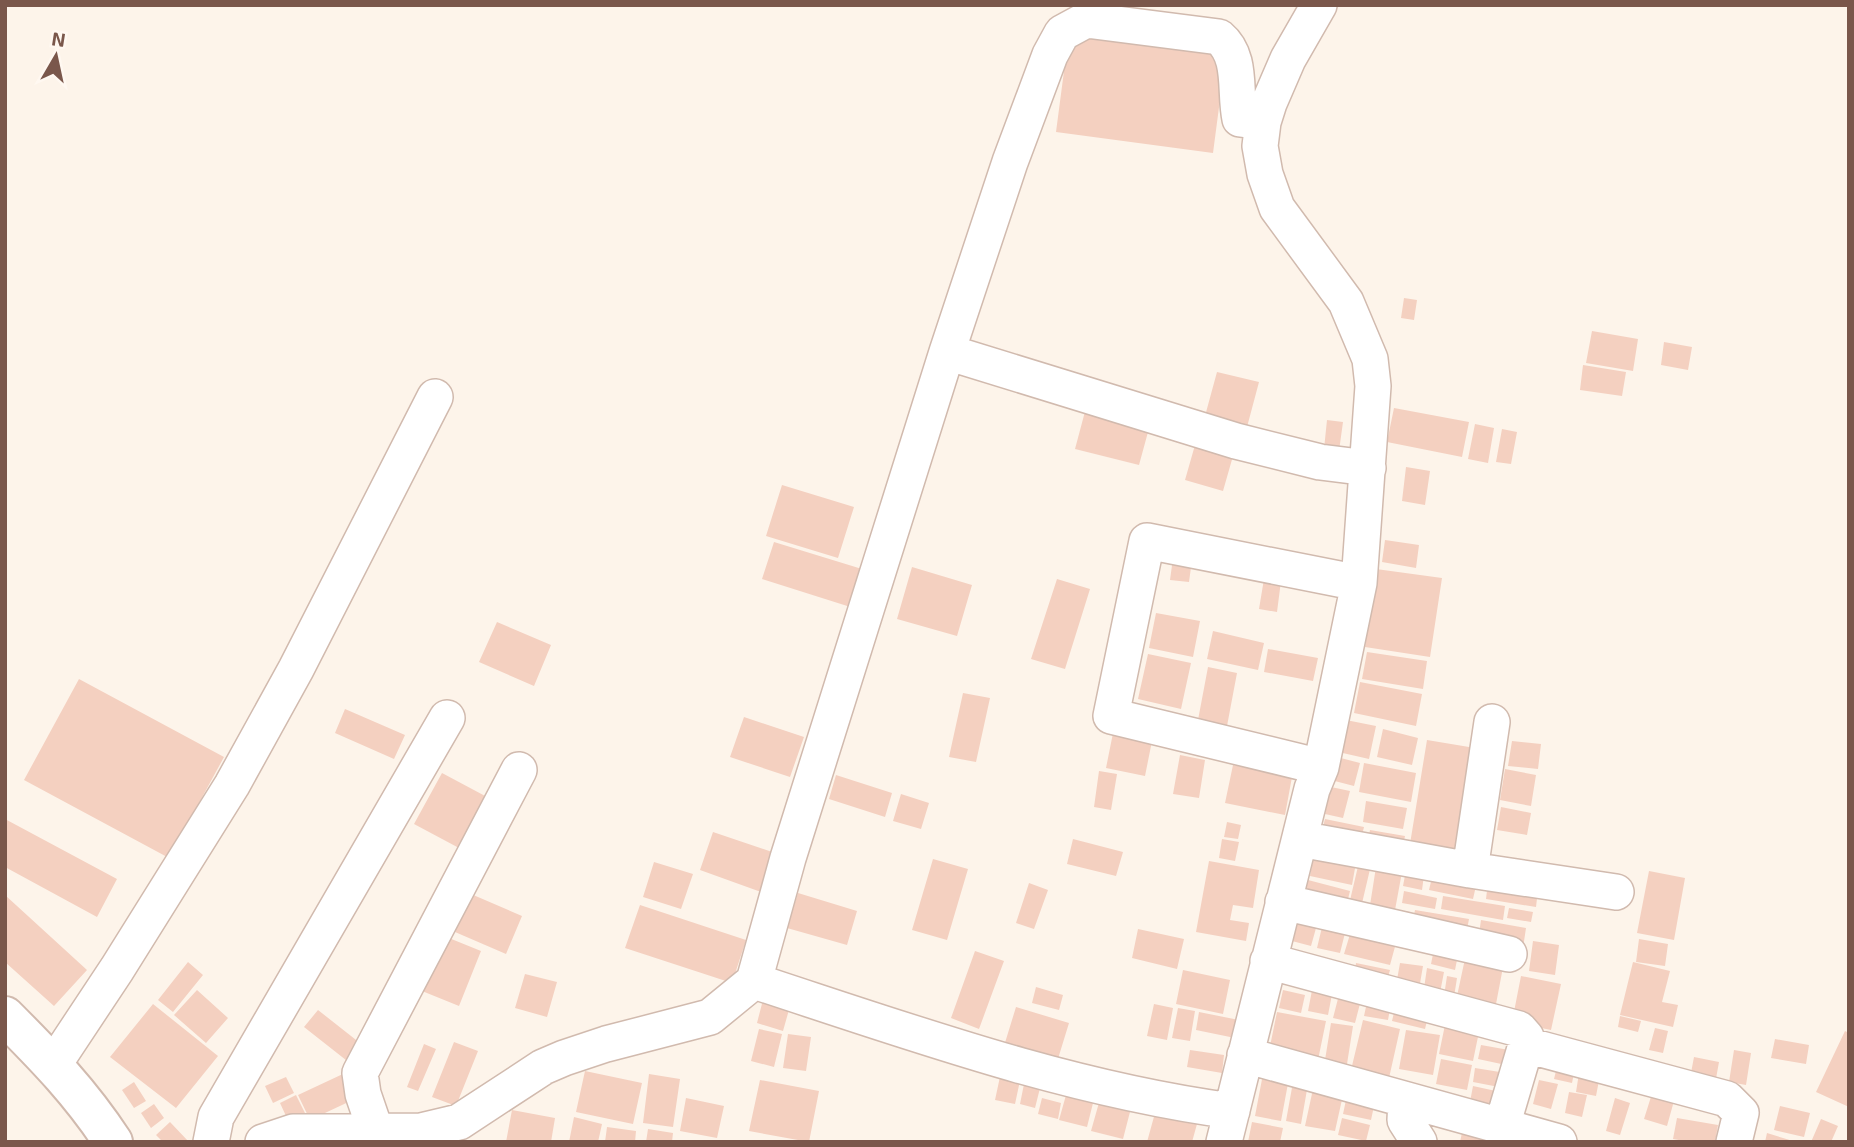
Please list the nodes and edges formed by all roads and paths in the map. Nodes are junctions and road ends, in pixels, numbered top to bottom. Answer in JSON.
{"nodes":[{"id":1,"x":1319,"y":5,"type":"edge"},
{"id":2,"x":1263,"y":122,"type":"junction"},
{"id":3,"x":947,"y":352,"type":"junction"},
{"id":4,"x":435,"y":397,"type":"dead end"},
{"id":5,"x":1368,"y":468,"type":"junction"},
{"id":6,"x":1359,"y":583,"type":"junction"},
{"id":7,"x":447,"y":719,"type":"dead end"},
{"id":8,"x":1492,"y":722,"type":"dead end"},
{"id":9,"x":1321,"y":767,"type":"junction"},
{"id":10,"x":519,"y":770,"type":"dead end"},
{"id":11,"x":1300,"y":839,"type":"junction"},
{"id":12,"x":1470,"y":870,"type":"junction"},
{"id":13,"x":1616,"y":892,"type":"dead end"},
{"id":14,"x":1283,"y":902,"type":"junction"},
{"id":15,"x":1509,"y":954,"type":"dead end"},
{"id":16,"x":1268,"y":961,"type":"junction"},
{"id":17,"x":754,"y":981,"type":"junction"},
{"id":18,"x":5,"y":1016,"type":"edge"},
{"id":19,"x":1526,"y":1045,"type":"junction"},
{"id":20,"x":1245,"y":1055,"type":"junction"},
{"id":21,"x":54,"y":1064,"type":"junction"},
{"id":22,"x":1406,"y":1100,"type":"junction"},
{"id":23,"x":1228,"y":1126,"type":"edge"},
{"id":24,"x":1502,"y":1126,"type":"junction"},
{"id":25,"x":376,"y":1132,"type":"junction"},
{"id":26,"x":113,"y":1142,"type":"edge"},
{"id":27,"x":212,"y":1142,"type":"edge"},
{"id":28,"x":263,"y":1142,"type":"edge"},
{"id":29,"x":1419,"y":1142,"type":"edge"},
{"id":30,"x":1559,"y":1142,"type":"edge"},
{"id":31,"x":1734,"y":1142,"type":"edge"}],
"edges":[{"from":1,"to":2,"type":"street"},
{"from":2,"to":3,"type":"street"},
{"from":2,"to":5,"type":"street"},
{"from":3,"to":5,"type":"street"},
{"from":3,"to":17,"type":"street"},
{"from":4,"to":21,"type":"street"},
{"from":5,"to":6,"type":"street"},
{"from":6,"to":9,"type":"street"},
{"from":6,"to":9,"type":"street"},
{"from":7,"to":27,"type":"street"},
{"from":8,"to":12,"type":"street"},
{"from":9,"to":11,"type":"street"},
{"from":10,"to":25,"type":"street"},
{"from":11,"to":12,"type":"street"},
{"from":11,"to":14,"type":"street"},
{"from":12,"to":13,"type":"street"},
{"from":14,"to":15,"type":"street"},
{"from":14,"to":16,"type":"street"},
{"from":16,"to":19,"type":"street"},
{"from":16,"to":20,"type":"street"},
{"from":17,"to":23,"type":"street"},
{"from":17,"to":25,"type":"street"},
{"from":18,"to":21,"type":"street"},
{"from":19,"to":24,"type":"street"},
{"from":19,"to":31,"type":"street"},
{"from":20,"to":22,"type":"street"},
{"from":20,"to":23,"type":"street"},
{"from":21,"to":26,"type":"street"},
{"from":22,"to":24,"type":"street"},
{"from":22,"to":29,"type":"street"},
{"from":24,"to":30,"type":"street"},
{"from":25,"to":28,"type":"street"}]}
